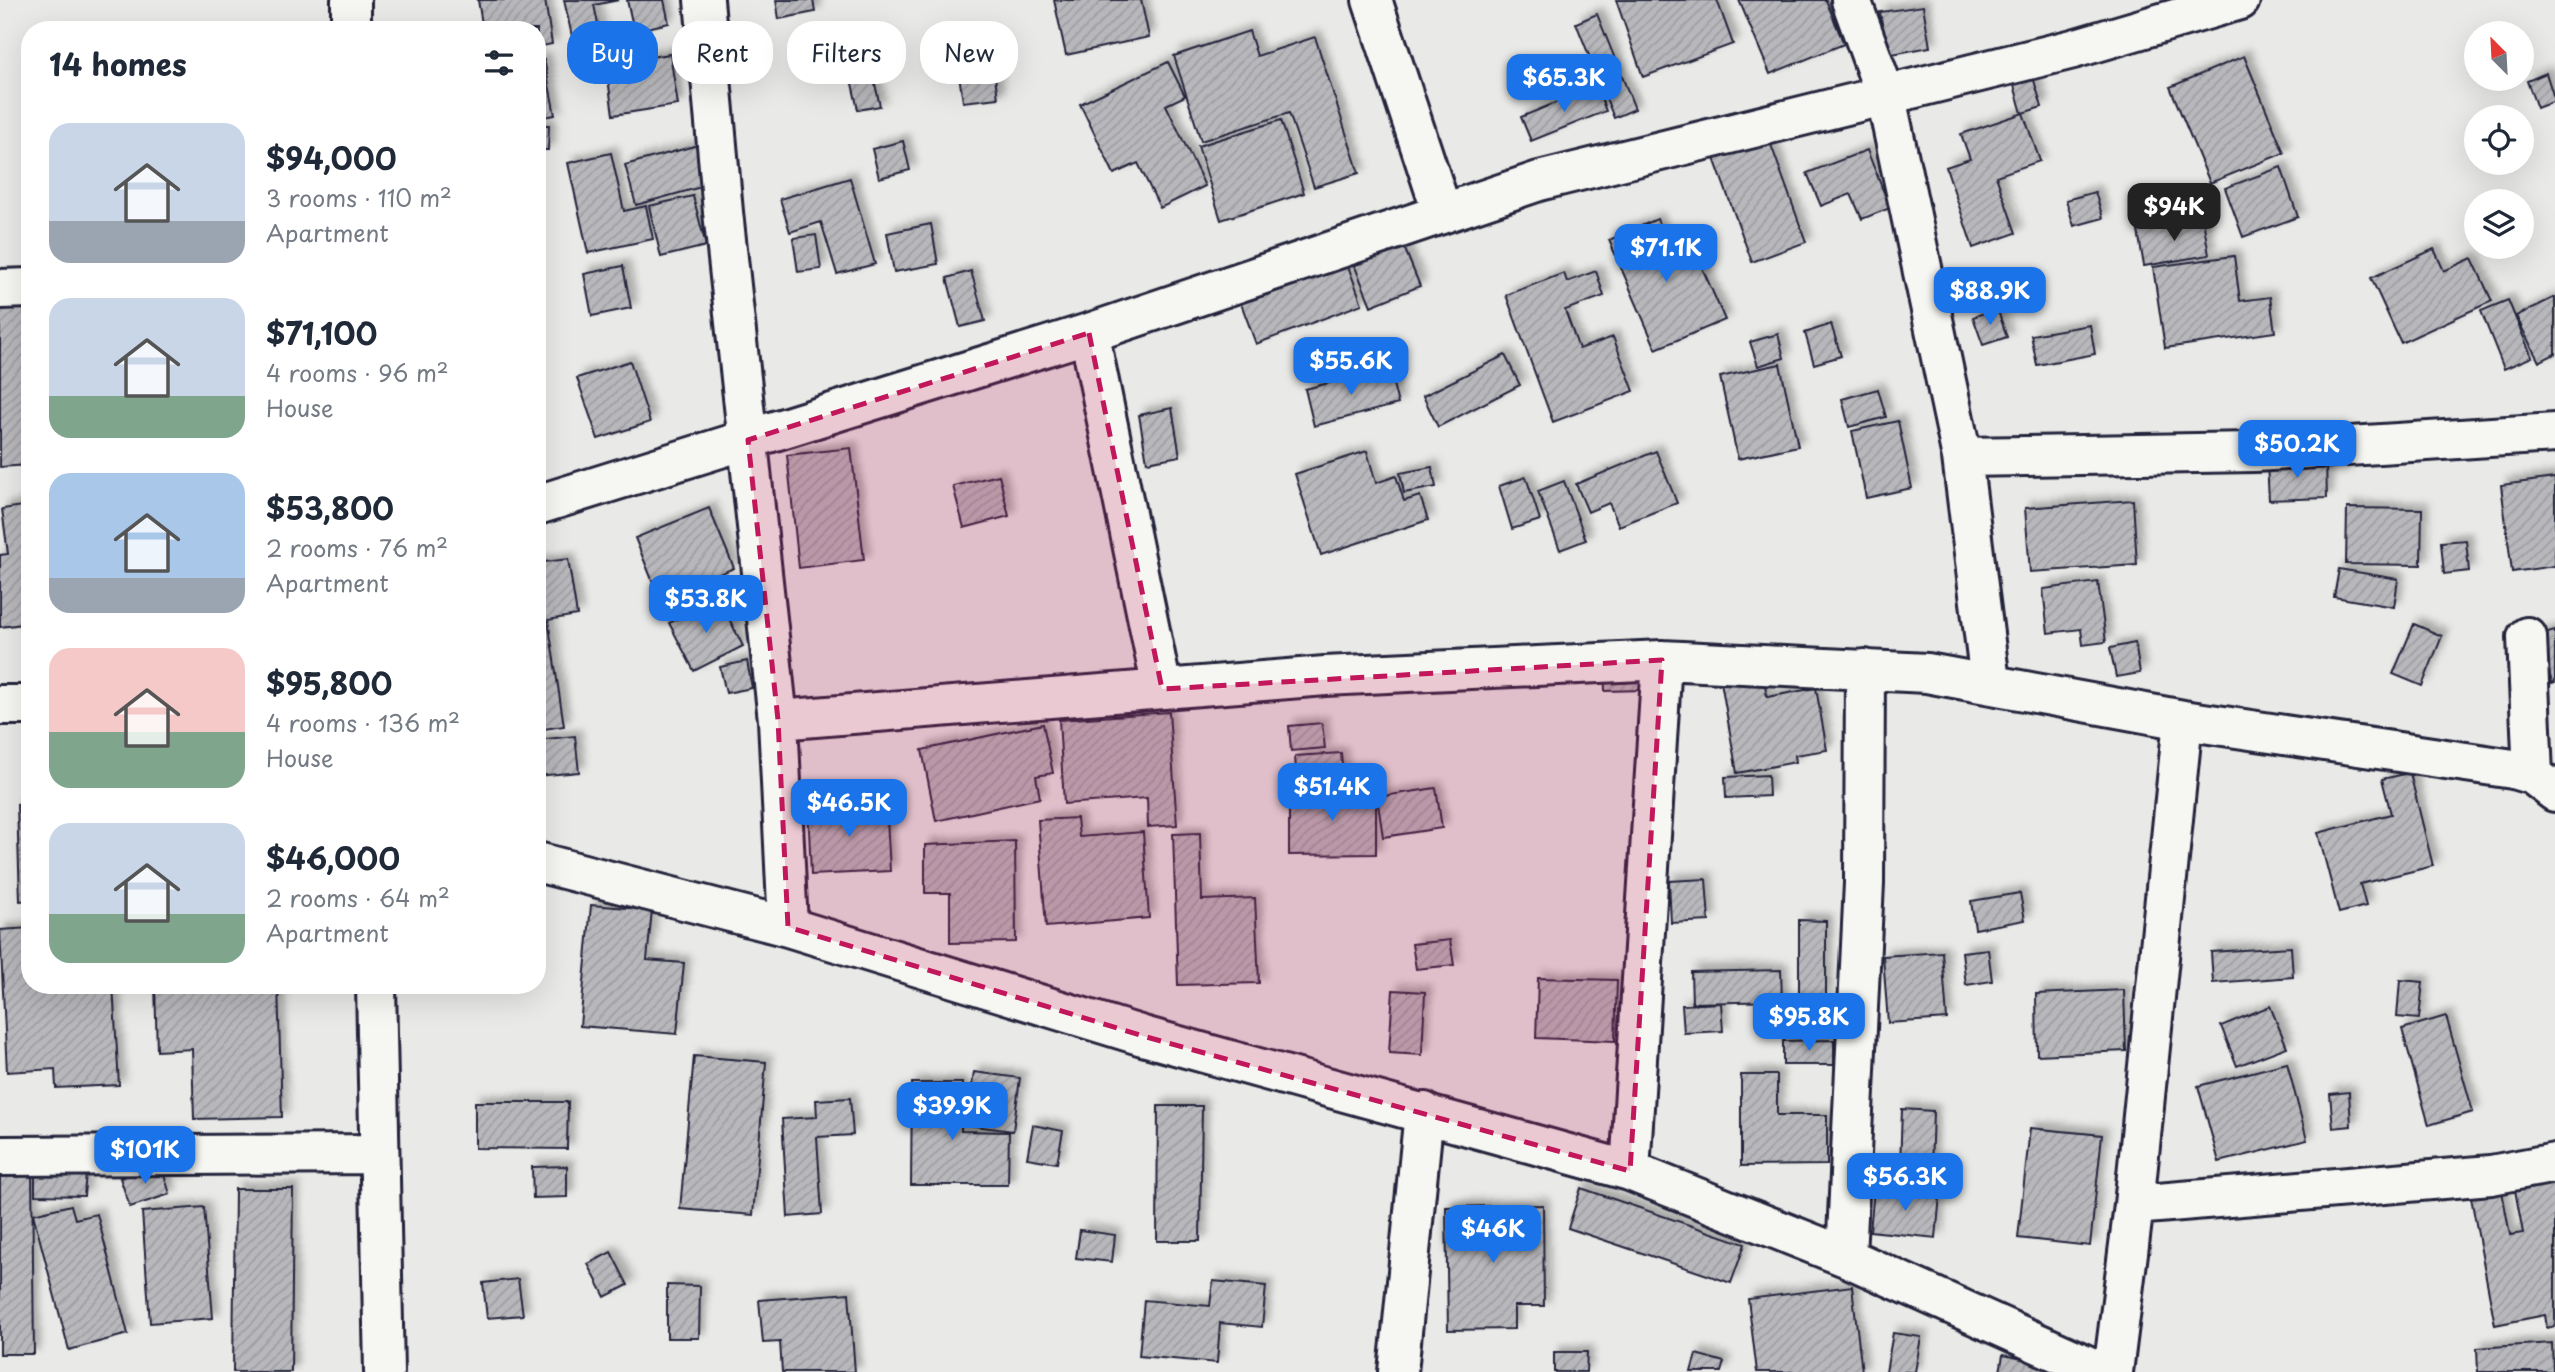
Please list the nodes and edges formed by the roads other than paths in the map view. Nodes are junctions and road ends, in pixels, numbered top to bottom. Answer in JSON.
{"nodes":[{"id":1,"x":351,"y":0,"type":"edge"},
{"id":2,"x":704,"y":0,"type":"edge"},
{"id":3,"x":1372,"y":0,"type":"edge"},
{"id":4,"x":1851,"y":0,"type":"edge"},
{"id":5,"x":2240,"y":0,"type":"edge"},
{"id":6,"x":351,"y":21,"type":"edge"},
{"id":7,"x":1886,"y":97,"type":"junction"},
{"id":8,"x":1442,"y":212,"type":"junction"},
{"id":9,"x":21,"y":288,"type":"edge"},
{"id":10,"x":0,"y":289,"type":"edge"},
{"id":11,"x":1090,"y":333,"type":"junction"},
{"id":12,"x":2555,"y":433,"type":"edge"},
{"id":13,"x":748,"y":440,"type":"junction"},
{"id":14,"x":1962,"y":457,"type":"junction"},
{"id":15,"x":546,"y":502,"type":"edge"},
{"id":16,"x":2527,"y":638,"type":"dead end"},
{"id":17,"x":1662,"y":660,"type":"junction"},
{"id":18,"x":1865,"y":669,"type":"junction"},
{"id":19,"x":1990,"y":682,"type":"junction"},
{"id":20,"x":1162,"y":689,"type":"junction"},
{"id":21,"x":0,"y":705,"type":"edge"},
{"id":22,"x":21,"y":705,"type":"edge"},
{"id":23,"x":778,"y":720,"type":"junction"},
{"id":24,"x":2183,"y":720,"type":"junction"},
{"id":25,"x":2544,"y":783,"type":"edge"},
{"id":26,"x":546,"y":864,"type":"edge"},
{"id":27,"x":788,"y":927,"type":"junction"},
{"id":28,"x":376,"y":994,"type":"edge"},
{"id":29,"x":1424,"y":1112,"type":"junction"},
{"id":30,"x":379,"y":1154,"type":"junction"},
{"id":31,"x":0,"y":1156,"type":"edge"},
{"id":32,"x":2555,"y":1163,"type":"edge"},
{"id":33,"x":1630,"y":1171,"type":"junction"},
{"id":34,"x":2134,"y":1205,"type":"junction"},
{"id":35,"x":1846,"y":1257,"type":"junction"},
{"id":36,"x":384,"y":1372,"type":"edge"},
{"id":37,"x":1398,"y":1372,"type":"edge"},
{"id":38,"x":2102,"y":1372,"type":"edge"},
{"id":39,"x":2113,"y":1372,"type":"edge"}],
"edges":[{"from":1,"to":6,"type":"street"},
{"from":2,"to":13,"type":"street"},
{"from":3,"to":8,"type":"street"},
{"from":4,"to":7,"type":"street"},
{"from":5,"to":7,"type":"street"},
{"from":7,"to":8,"type":"street"},
{"from":7,"to":14,"type":"street"},
{"from":8,"to":11,"type":"street"},
{"from":9,"to":10,"type":"street"},
{"from":11,"to":13,"type":"street"},
{"from":11,"to":20,"type":"street"},
{"from":12,"to":14,"type":"street"},
{"from":13,"to":15,"type":"street"},
{"from":13,"to":23,"type":"street"},
{"from":14,"to":19,"type":"street"},
{"from":16,"to":25,"type":"street"},
{"from":17,"to":18,"type":"street"},
{"from":17,"to":20,"type":"street"},
{"from":17,"to":33,"type":"street"},
{"from":18,"to":19,"type":"street"},
{"from":18,"to":35,"type":"street"},
{"from":19,"to":24,"type":"street"},
{"from":20,"to":23,"type":"street"},
{"from":21,"to":22,"type":"street"},
{"from":23,"to":27,"type":"street"},
{"from":24,"to":25,"type":"street"},
{"from":24,"to":34,"type":"street"},
{"from":26,"to":27,"type":"street"},
{"from":27,"to":29,"type":"street"},
{"from":28,"to":30,"type":"street"},
{"from":29,"to":33,"type":"street"},
{"from":29,"to":37,"type":"street"},
{"from":30,"to":31,"type":"street"},
{"from":30,"to":36,"type":"street"},
{"from":32,"to":34,"type":"street"},
{"from":33,"to":35,"type":"street"},
{"from":34,"to":39,"type":"street"},
{"from":35,"to":38,"type":"street"}]}
